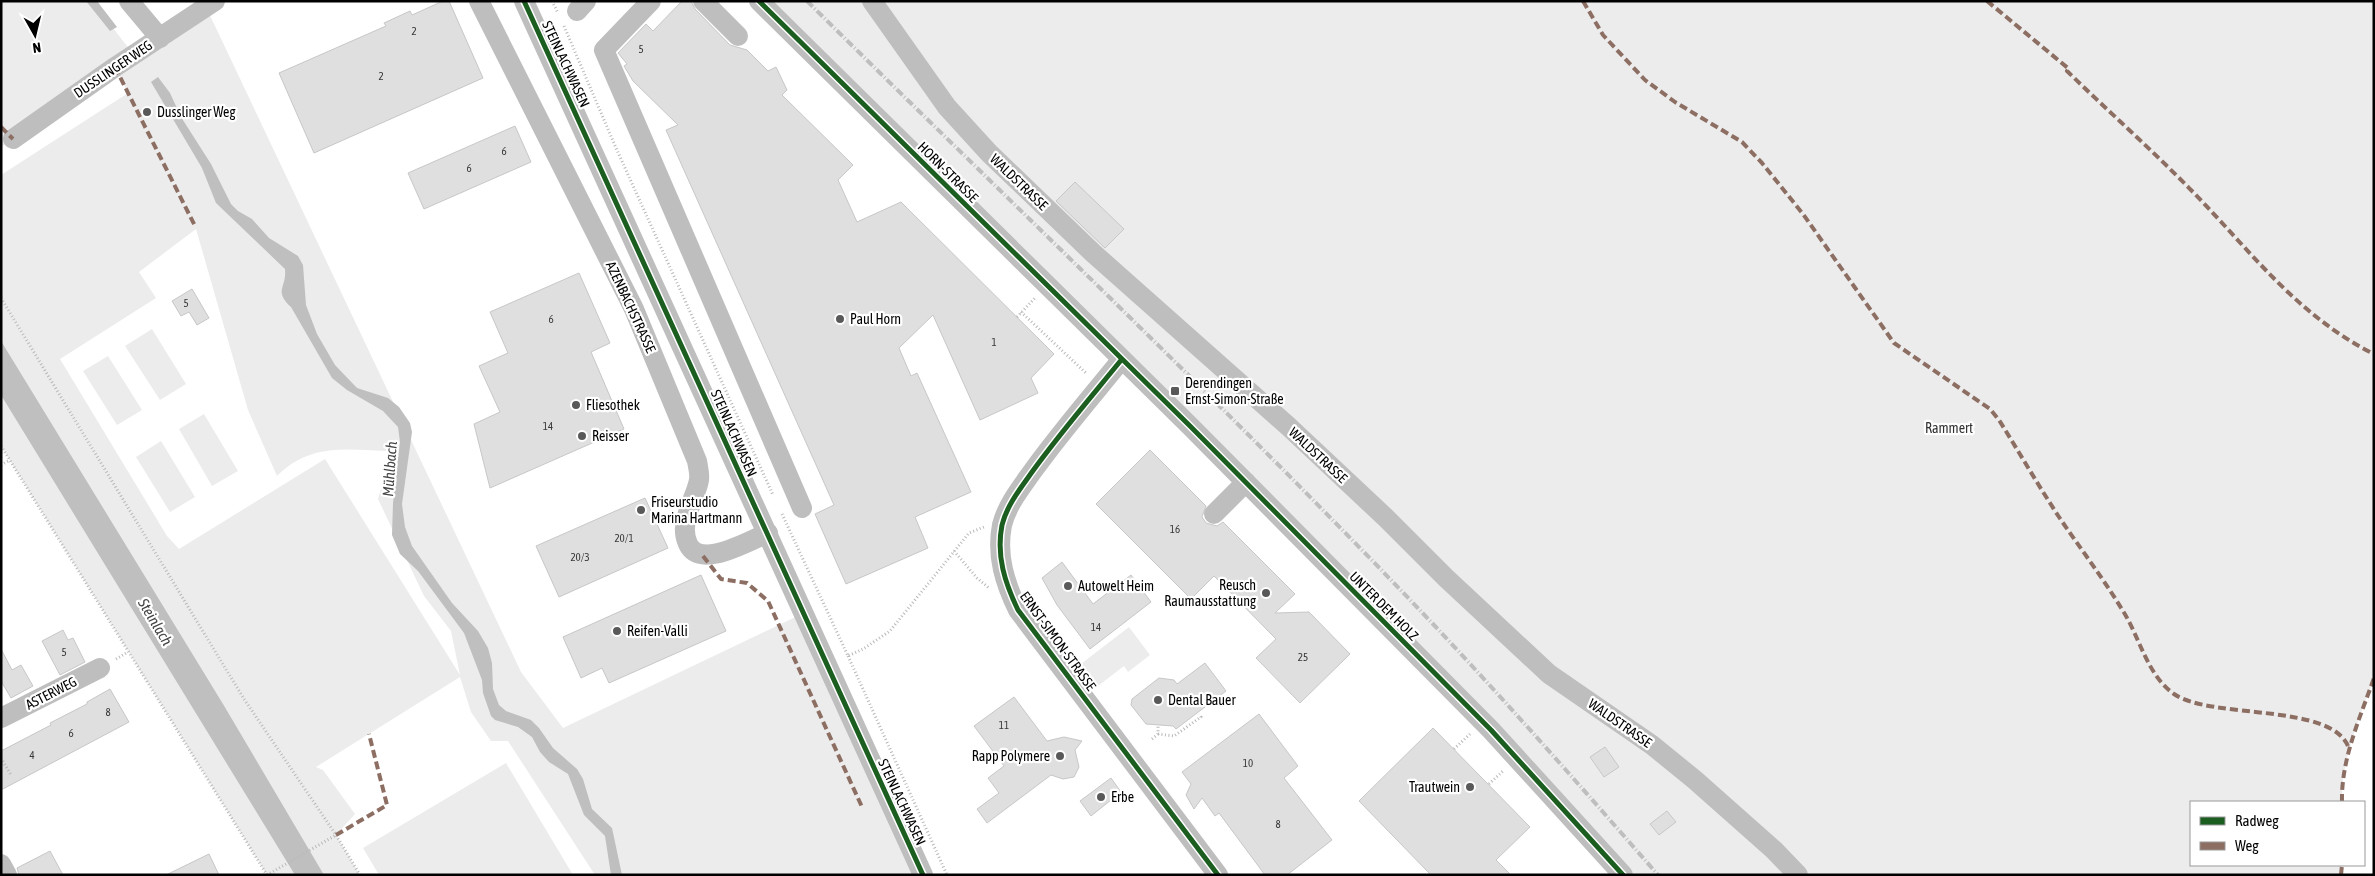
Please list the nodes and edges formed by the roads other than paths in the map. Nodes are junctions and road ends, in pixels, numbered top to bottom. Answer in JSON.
{"nodes":[{"id":1,"x":129,"y":1,"type":"edge"},
{"id":2,"x":215,"y":1,"type":"edge"},
{"id":3,"x":478,"y":1,"type":"edge"},
{"id":4,"x":524,"y":1,"type":"edge"},
{"id":5,"x":651,"y":1,"type":"edge"},
{"id":6,"x":702,"y":1,"type":"edge"},
{"id":7,"x":759,"y":1,"type":"edge"},
{"id":8,"x":872,"y":1,"type":"edge"},
{"id":9,"x":738,"y":36,"type":"dead end"},
{"id":10,"x":160,"y":38,"type":"junction"},
{"id":11,"x":13,"y":139,"type":"dead end"},
{"id":12,"x":1122,"y":359,"type":"junction"},
{"id":13,"x":1246,"y":482,"type":"junction"},
{"id":14,"x":802,"y":508,"type":"dead end"},
{"id":15,"x":1214,"y":514,"type":"dead end"},
{"id":16,"x":768,"y":533,"type":"junction"},
{"id":17,"x":100,"y":668,"type":"dead end"},
{"id":18,"x":1,"y":718,"type":"edge"},
{"id":19,"x":1,"y":864,"type":"edge"},
{"id":20,"x":1612,"y":871,"type":"edge"},
{"id":21,"x":6,"y":875,"type":"edge"},
{"id":22,"x":923,"y":875,"type":"edge"},
{"id":23,"x":1218,"y":875,"type":"edge"},
{"id":24,"x":1798,"y":875,"type":"edge"}],
"edges":[{"from":1,"to":10,"type":"street"},
{"from":2,"to":10,"type":"street","name":"DUSSLINGER WEG"},
{"from":3,"to":16,"type":"street","name":"AZENBACHSTRASSE"},
{"from":4,"to":16,"type":"street","name":"STEINLACHWASEN"},
{"from":5,"to":14,"type":"street"},
{"from":6,"to":9,"type":"street"},
{"from":7,"to":12,"type":"street","name":"HORN-STRASSE"},
{"from":8,"to":24,"type":"street","name":"WALDSTRASSE"},
{"from":10,"to":11,"type":"street","name":"DUSSLINGER WEG"},
{"from":12,"to":13,"type":"street","name":"UNTER DEM HOLZ"},
{"from":12,"to":23,"type":"street","name":"ERNST-SIMON-STRASSE"},
{"from":13,"to":15,"type":"street"},
{"from":13,"to":20,"type":"street","name":"UNTER DEM HOLZ"},
{"from":16,"to":22,"type":"street","name":"STEINLACHWASEN"},
{"from":17,"to":18,"type":"street","name":"ASTERWEG"},
{"from":19,"to":21,"type":"street"}]}
